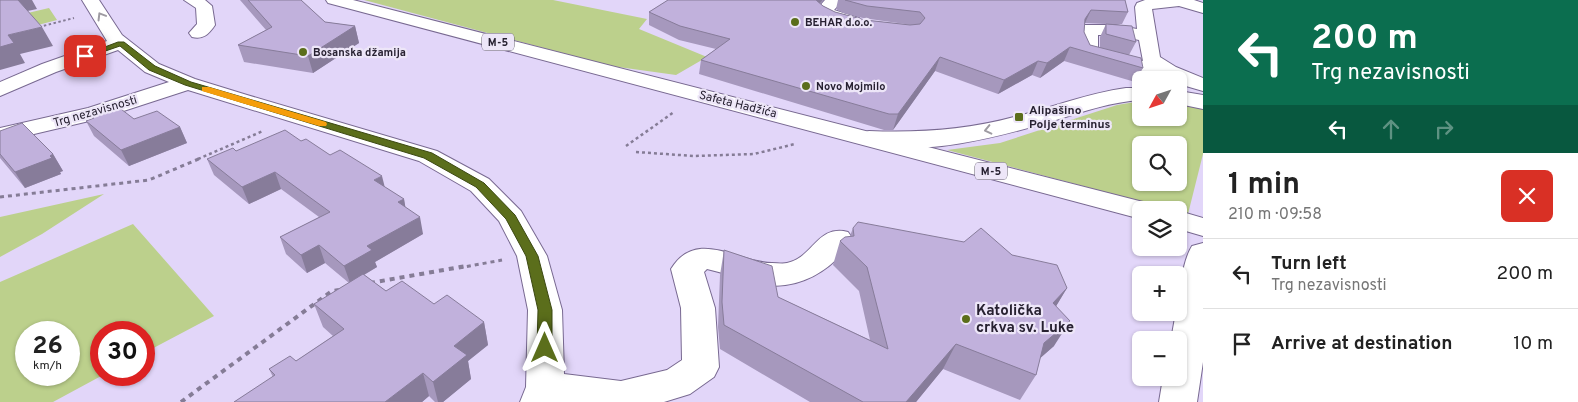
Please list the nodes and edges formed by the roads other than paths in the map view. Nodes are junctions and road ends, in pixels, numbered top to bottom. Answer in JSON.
{"nodes":[{"id":1,"x":334,"y":0,"type":"edge"},
{"id":2,"x":835,"y":0,"type":"edge"},
{"id":3,"x":1178,"y":0,"type":"edge"},
{"id":4,"x":190,"y":1,"type":"edge"},
{"id":5,"x":94,"y":6,"type":"edge"},
{"id":6,"x":1203,"y":8,"type":"edge"},
{"id":7,"x":1085,"y":18,"type":"edge"},
{"id":8,"x":873,"y":26,"type":"edge"},
{"id":9,"x":1144,"y":27,"type":"junction"},
{"id":10,"x":198,"y":33,"type":"dead end"},
{"id":11,"x":121,"y":43,"type":"junction"},
{"id":12,"x":1160,"y":71,"type":"edge"},
{"id":13,"x":1168,"y":71,"type":"edge"},
{"id":14,"x":1188,"y":80,"type":"edge"},
{"id":15,"x":188,"y":84,"type":"junction"},
{"id":16,"x":1203,"y":85,"type":"edge"},
{"id":17,"x":0,"y":90,"type":"edge"},
{"id":18,"x":1132,"y":94,"type":"edge"},
{"id":19,"x":1188,"y":100,"type":"edge"},
{"id":20,"x":1203,"y":102,"type":"edge"},
{"id":21,"x":0,"y":135,"type":"edge"},
{"id":22,"x":869,"y":138,"type":"junction"},
{"id":23,"x":1132,"y":208,"type":"edge"},
{"id":24,"x":1187,"y":222,"type":"edge"},
{"id":25,"x":1203,"y":226,"type":"edge"},
{"id":26,"x":838,"y":239,"type":"dead end"},
{"id":27,"x":1203,"y":253,"type":"edge"},
{"id":28,"x":542,"y":395,"type":"edge"},
{"id":29,"x":1178,"y":402,"type":"edge"}],
"edges":[{"from":1,"to":22,"type":"street","name":"Safeta Hadžića","number":"M-5"},
{"from":2,"to":8,"type":"street"},
{"from":3,"to":6,"type":"street"},
{"from":3,"to":9,"type":"street"},
{"from":4,"to":10,"type":"street"},
{"from":11,"to":5,"type":"street","one_way":true},
{"from":7,"to":9,"type":"street"},
{"from":9,"to":12,"type":"street"},
{"from":9,"to":13,"type":"street"},
{"from":11,"to":15,"type":"street"},
{"from":11,"to":17,"type":"street"},
{"from":14,"to":16,"type":"street"},
{"from":15,"to":21,"type":"street","name":"Trg nezavisnosti"},
{"from":15,"to":28,"type":"street"},
{"from":18,"to":22,"type":"street","one_way":true},
{"from":19,"to":20,"type":"street"},
{"from":22,"to":23,"type":"street","name":"Safeta Hadžića","number":"M-5"},
{"from":24,"to":25,"type":"street"},
{"from":26,"to":28,"type":"street"},
{"from":27,"to":29,"type":"street"}]}
